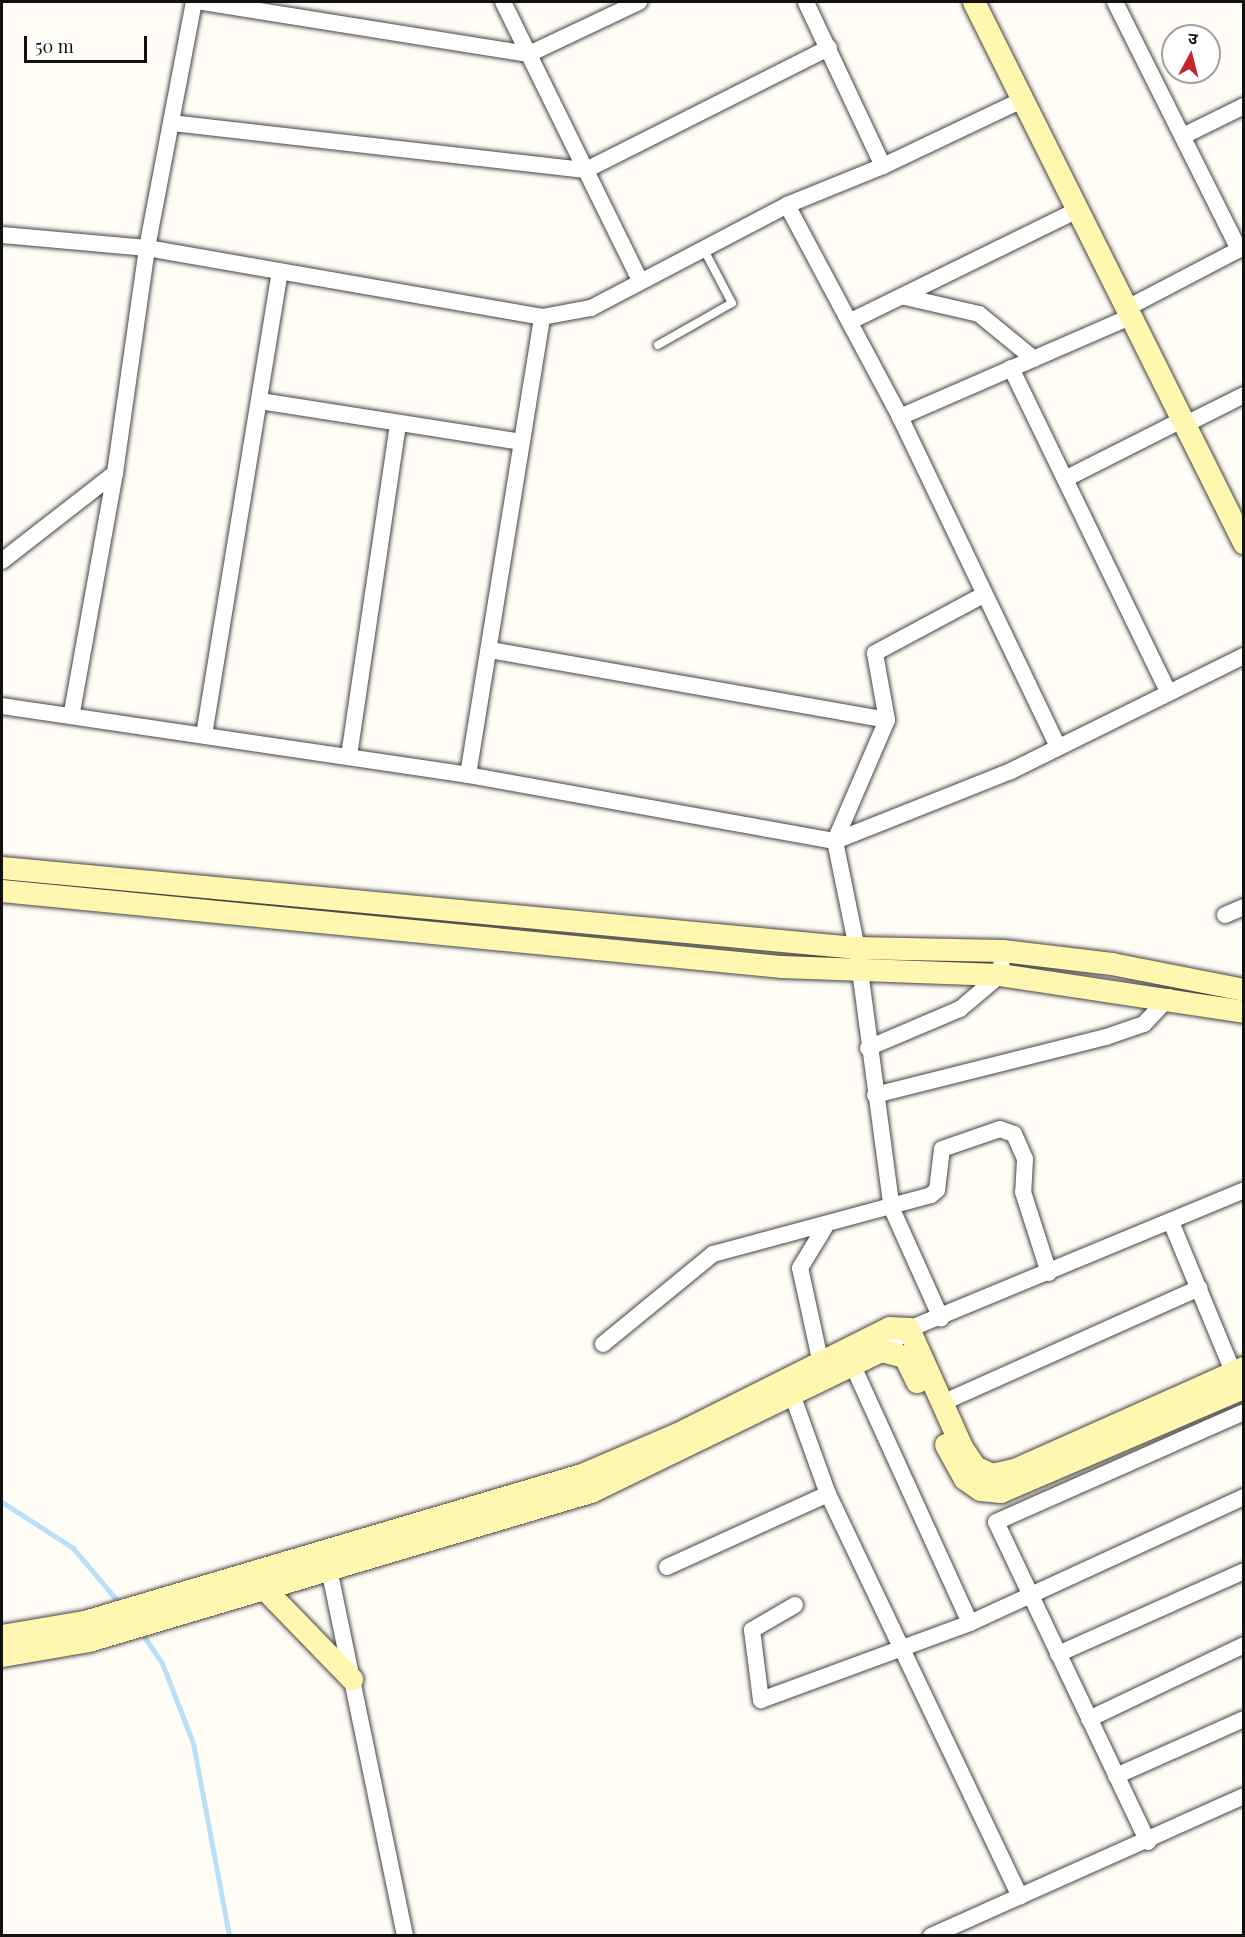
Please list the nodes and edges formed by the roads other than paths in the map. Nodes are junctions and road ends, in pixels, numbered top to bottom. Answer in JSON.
{"nodes":[{"id":1,"x":194,"y":2,"type":"edge"},
{"id":2,"x":203,"y":2,"type":"edge"},
{"id":3,"x":503,"y":2,"type":"edge"},
{"id":4,"x":639,"y":2,"type":"edge"},
{"id":5,"x":806,"y":2,"type":"edge"},
{"id":6,"x":974,"y":2,"type":"edge"},
{"id":7,"x":1115,"y":2,"type":"edge"},
{"id":8,"x":829,"y":48,"type":"junction"},
{"id":9,"x":529,"y":54,"type":"junction"},
{"id":10,"x":1022,"y":100,"type":"junction"},
{"id":11,"x":1244,"y":106,"type":"edge"},
{"id":12,"x":172,"y":123,"type":"junction"},
{"id":13,"x":1183,"y":136,"type":"junction"},
{"id":14,"x":883,"y":166,"type":"junction"},
{"id":15,"x":586,"y":170,"type":"junction"},
{"id":16,"x":787,"y":205,"type":"junction"},
{"id":17,"x":1076,"y":211,"type":"junction"},
{"id":18,"x":2,"y":235,"type":"edge"},
{"id":19,"x":147,"y":248,"type":"junction"},
{"id":20,"x":703,"y":248,"type":"junction"},
{"id":21,"x":1241,"y":249,"type":"edge"},
{"id":22,"x":280,"y":273,"type":"junction"},
{"id":23,"x":640,"y":280,"type":"junction"},
{"id":24,"x":905,"y":297,"type":"junction"},
{"id":25,"x":1130,"y":311,"type":"junction"},
{"id":26,"x":542,"y":317,"type":"junction"},
{"id":27,"x":851,"y":321,"type":"junction"},
{"id":28,"x":658,"y":345,"type":"dead end"},
{"id":29,"x":1034,"y":359,"type":"junction"},
{"id":30,"x":1011,"y":368,"type":"junction"},
{"id":31,"x":1244,"y":395,"type":"edge"},
{"id":32,"x":260,"y":401,"type":"junction"},
{"id":33,"x":900,"y":417,"type":"junction"},
{"id":34,"x":1181,"y":424,"type":"junction"},
{"id":35,"x":398,"y":426,"type":"junction"},
{"id":36,"x":522,"y":442,"type":"junction"},
{"id":37,"x":115,"y":473,"type":"junction"},
{"id":38,"x":1065,"y":479,"type":"junction"},
{"id":39,"x":1244,"y":543,"type":"edge"},
{"id":40,"x":2,"y":561,"type":"edge"},
{"id":41,"x":984,"y":595,"type":"junction"},
{"id":42,"x":490,"y":650,"type":"junction"},
{"id":43,"x":1244,"y":656,"type":"edge"},
{"id":44,"x":1168,"y":691,"type":"junction"},
{"id":45,"x":2,"y":706,"type":"edge"},
{"id":46,"x":72,"y":712,"type":"junction"},
{"id":47,"x":887,"y":720,"type":"junction"},
{"id":48,"x":204,"y":735,"type":"junction"},
{"id":49,"x":1057,"y":744,"type":"junction"},
{"id":50,"x":349,"y":756,"type":"junction"},
{"id":51,"x":468,"y":775,"type":"junction"},
{"id":52,"x":835,"y":841,"type":"junction"},
{"id":53,"x":2,"y":868,"type":"edge"},
{"id":54,"x":2,"y":891,"type":"edge"},
{"id":55,"x":1244,"y":907,"type":"edge"},
{"id":56,"x":1225,"y":915,"type":"dead end"},
{"id":57,"x":438,"y":921,"type":"junction"},
{"id":58,"x":857,"y":948,"type":"junction"},
{"id":59,"x":1004,"y":951,"type":"junction"},
{"id":60,"x":860,"y":971,"type":"junction"},
{"id":61,"x":1000,"y":975,"type":"junction"},
{"id":62,"x":1244,"y":990,"type":"edge"},
{"id":63,"x":1169,"y":997,"type":"junction"},
{"id":64,"x":1244,"y":1012,"type":"edge"},
{"id":65,"x":868,"y":1048,"type":"junction"},
{"id":66,"x":876,"y":1095,"type":"junction"},
{"id":67,"x":1244,"y":1190,"type":"edge"},
{"id":68,"x":892,"y":1209,"type":"junction"},
{"id":69,"x":1171,"y":1222,"type":"junction"},
{"id":70,"x":825,"y":1227,"type":"junction"},
{"id":71,"x":1049,"y":1273,"type":"junction"},
{"id":72,"x":1199,"y":1288,"type":"junction"},
{"id":73,"x":941,"y":1318,"type":"junction"},
{"id":74,"x":909,"y":1329,"type":"junction"},
{"id":75,"x":603,"y":1344,"type":"dead end"},
{"id":76,"x":882,"y":1351,"type":"junction"},
{"id":77,"x":821,"y":1364,"type":"junction"},
{"id":78,"x":853,"y":1366,"type":"junction"},
{"id":79,"x":1240,"y":1376,"type":"edge"},
{"id":80,"x":793,"y":1397,"type":"junction"},
{"id":81,"x":942,"y":1403,"type":"junction"},
{"id":82,"x":1244,"y":1412,"type":"edge"},
{"id":83,"x":828,"y":1494,"type":"junction"},
{"id":84,"x":1244,"y":1497,"type":"edge"},
{"id":85,"x":327,"y":1559,"type":"junction"},
{"id":86,"x":667,"y":1567,"type":"dead end"},
{"id":87,"x":1244,"y":1571,"type":"edge"},
{"id":88,"x":256,"y":1580,"type":"junction"},
{"id":89,"x":1031,"y":1595,"type":"junction"},
{"id":90,"x":795,"y":1605,"type":"dead end"},
{"id":91,"x":970,"y":1623,"type":"junction"},
{"id":92,"x":87,"y":1632,"type":"junction"},
{"id":93,"x":2,"y":1636,"type":"edge"},
{"id":94,"x":1244,"y":1645,"type":"edge"},
{"id":95,"x":905,"y":1648,"type":"junction"},
{"id":96,"x":1058,"y":1654,"type":"junction"},
{"id":97,"x":2,"y":1656,"type":"edge"},
{"id":98,"x":352,"y":1679,"type":"junction"},
{"id":99,"x":1089,"y":1719,"type":"junction"},
{"id":100,"x":1244,"y":1719,"type":"edge"},
{"id":101,"x":1116,"y":1776,"type":"junction"},
{"id":102,"x":1244,"y":1796,"type":"edge"},
{"id":103,"x":1148,"y":1842,"type":"junction"},
{"id":104,"x":1020,"y":1897,"type":"junction"},
{"id":105,"x":405,"y":1935,"type":"edge"},
{"id":106,"x":931,"y":1935,"type":"edge"}],
"edges":[{"from":1,"to":12,"type":"street"},
{"from":2,"to":9,"type":"street"},
{"from":3,"to":9,"type":"street"},
{"from":4,"to":9,"type":"street"},
{"from":5,"to":8,"type":"street"},
{"from":6,"to":10,"type":"main road"},
{"from":7,"to":13,"type":"street"},
{"from":8,"to":14,"type":"street"},
{"from":8,"to":15,"type":"street"},
{"from":9,"to":15,"type":"street"},
{"from":10,"to":14,"type":"street"},
{"from":10,"to":17,"type":"main road"},
{"from":11,"to":13,"type":"street"},
{"from":12,"to":15,"type":"street"},
{"from":12,"to":19,"type":"street"},
{"from":13,"to":21,"type":"street"},
{"from":14,"to":16,"type":"street"},
{"from":15,"to":23,"type":"street"},
{"from":16,"to":20,"type":"street"},
{"from":16,"to":27,"type":"street"},
{"from":17,"to":24,"type":"street"},
{"from":17,"to":25,"type":"main road"},
{"from":18,"to":19,"type":"street"},
{"from":19,"to":22,"type":"street"},
{"from":19,"to":37,"type":"street"},
{"from":20,"to":23,"type":"street"},
{"from":20,"to":28,"type":"lane"},
{"from":21,"to":25,"type":"street"},
{"from":22,"to":26,"type":"street"},
{"from":22,"to":32,"type":"street"},
{"from":23,"to":26,"type":"street"},
{"from":24,"to":27,"type":"street"},
{"from":24,"to":29,"type":"street"},
{"from":25,"to":29,"type":"street"},
{"from":25,"to":34,"type":"main road"},
{"from":26,"to":36,"type":"street"},
{"from":27,"to":33,"type":"street"},
{"from":29,"to":30,"type":"street"},
{"from":30,"to":33,"type":"street"},
{"from":30,"to":38,"type":"street"},
{"from":31,"to":34,"type":"street"},
{"from":32,"to":35,"type":"street"},
{"from":32,"to":48,"type":"street"},
{"from":33,"to":41,"type":"street"},
{"from":34,"to":38,"type":"street"},
{"from":34,"to":39,"type":"main road"},
{"from":35,"to":36,"type":"street"},
{"from":35,"to":50,"type":"street"},
{"from":36,"to":42,"type":"street"},
{"from":37,"to":40,"type":"street"},
{"from":37,"to":46,"type":"street"},
{"from":38,"to":44,"type":"street"},
{"from":41,"to":47,"type":"street"},
{"from":41,"to":49,"type":"street"},
{"from":42,"to":47,"type":"street"},
{"from":42,"to":51,"type":"street"},
{"from":43,"to":44,"type":"street"},
{"from":44,"to":49,"type":"street"},
{"from":45,"to":46,"type":"street"},
{"from":46,"to":48,"type":"street"},
{"from":47,"to":52,"type":"street"},
{"from":48,"to":50,"type":"street"},
{"from":49,"to":52,"type":"street"},
{"from":50,"to":51,"type":"street"},
{"from":51,"to":52,"type":"street"},
{"from":52,"to":58,"type":"street"},
{"from":53,"to":57,"type":"main road"},
{"from":54,"to":57,"type":"main road"},
{"from":55,"to":56,"type":"street"},
{"from":57,"to":58,"type":"main road"},
{"from":57,"to":60,"type":"main road"},
{"from":58,"to":59,"type":"main road"},
{"from":58,"to":60,"type":"street"},
{"from":59,"to":61,"type":"street"},
{"from":59,"to":62,"type":"main road"},
{"from":60,"to":61,"type":"main road"},
{"from":60,"to":65,"type":"street"},
{"from":61,"to":63,"type":"main road"},
{"from":61,"to":65,"type":"street"},
{"from":63,"to":64,"type":"main road"},
{"from":63,"to":66,"type":"street"},
{"from":65,"to":66,"type":"street"},
{"from":66,"to":68,"type":"street"},
{"from":67,"to":69,"type":"street"},
{"from":68,"to":70,"type":"street"},
{"from":68,"to":71,"type":"street"},
{"from":68,"to":73,"type":"street"},
{"from":69,"to":71,"type":"street"},
{"from":69,"to":72,"type":"street"},
{"from":70,"to":75,"type":"street"},
{"from":70,"to":77,"type":"street"},
{"from":71,"to":73,"type":"street"},
{"from":72,"to":79,"type":"street"},
{"from":72,"to":81,"type":"street"},
{"from":73,"to":74,"type":"street"},
{"from":74,"to":76,"type":"street"},
{"from":74,"to":77,"type":"main road"},
{"from":74,"to":81,"type":"main road"},
{"from":76,"to":78,"type":"main road"},
{"from":76,"to":79,"type":"main road"},
{"from":77,"to":85,"type":"main road"},
{"from":78,"to":80,"type":"main road"},
{"from":78,"to":91,"type":"street"},
{"from":79,"to":81,"type":"main road"},
{"from":80,"to":83,"type":"street"},
{"from":80,"to":85,"type":"main road"},
{"from":82,"to":89,"type":"street"},
{"from":83,"to":86,"type":"street"},
{"from":83,"to":95,"type":"street"},
{"from":84,"to":89,"type":"street"},
{"from":85,"to":88,"type":"main road"},
{"from":85,"to":98,"type":"street"},
{"from":87,"to":96,"type":"street"},
{"from":88,"to":92,"type":"main road"},
{"from":88,"to":98,"type":"main road"},
{"from":89,"to":91,"type":"street"},
{"from":89,"to":96,"type":"street"},
{"from":90,"to":95,"type":"street"},
{"from":91,"to":95,"type":"street"},
{"from":92,"to":93,"type":"main road"},
{"from":92,"to":97,"type":"main road"},
{"from":94,"to":99,"type":"street"},
{"from":95,"to":104,"type":"street"},
{"from":96,"to":99,"type":"street"},
{"from":98,"to":105,"type":"street"},
{"from":99,"to":101,"type":"street"},
{"from":100,"to":101,"type":"street"},
{"from":101,"to":103,"type":"street"},
{"from":102,"to":103,"type":"street"},
{"from":103,"to":104,"type":"street"},
{"from":104,"to":106,"type":"street"}]}
